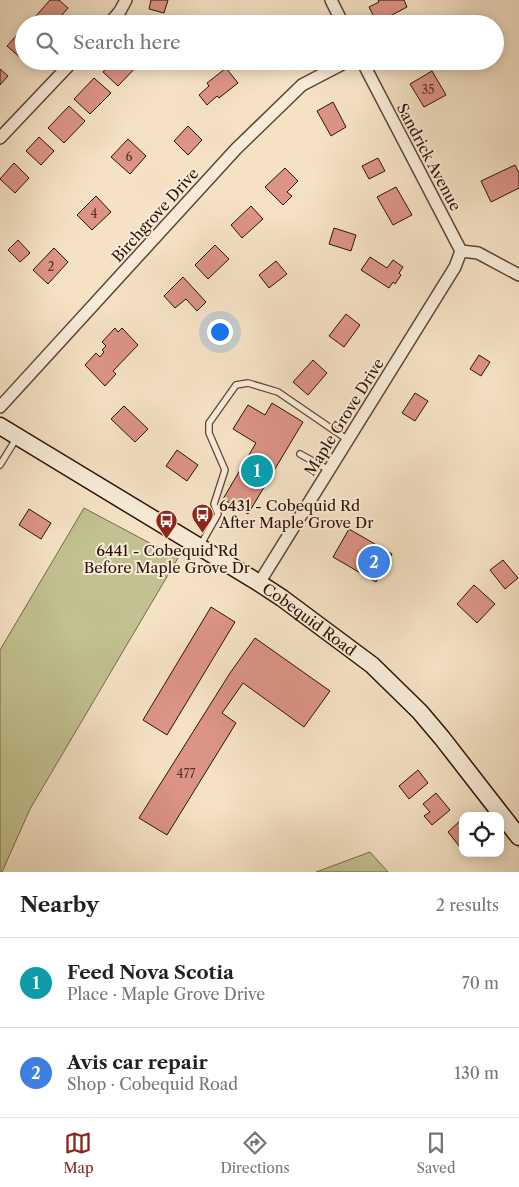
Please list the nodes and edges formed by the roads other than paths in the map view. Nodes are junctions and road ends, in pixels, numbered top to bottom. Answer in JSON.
{"nodes":[{"id":1,"x":126,"y":0,"type":"edge"},
{"id":2,"x":331,"y":0,"type":"edge"},
{"id":3,"x":117,"y":15,"type":"edge"},
{"id":4,"x":338,"y":15,"type":"edge"},
{"id":5,"x":64,"y":70,"type":"edge"},
{"id":6,"x":331,"y":70,"type":"edge"},
{"id":7,"x":367,"y":70,"type":"edge"},
{"id":8,"x":0,"y":138,"type":"edge"},
{"id":9,"x":461,"y":251,"type":"junction"},
{"id":10,"x":519,"y":275,"type":"edge"},
{"id":11,"x":0,"y":407,"type":"edge"},
{"id":12,"x":0,"y":426,"type":"edge"},
{"id":13,"x":17,"y":437,"type":"junction"},
{"id":14,"x":348,"y":440,"type":"junction"},
{"id":15,"x":300,"y":454,"type":"dead end"},
{"id":16,"x":0,"y":465,"type":"edge"},
{"id":17,"x":329,"y":470,"type":"junction"},
{"id":18,"x":200,"y":546,"type":"junction"},
{"id":19,"x":259,"y":583,"type":"junction"},
{"id":20,"x":518,"y":833,"type":"edge"}],
"edges":[{"from":1,"to":3,"type":"street"},
{"from":2,"to":4,"type":"street"},
{"from":5,"to":8,"type":"street"},
{"from":6,"to":11,"type":"street","name":"Birchgrove Drive"},
{"from":7,"to":9,"type":"street","name":"Sandrick Avenue"},
{"from":9,"to":10,"type":"street"},
{"from":9,"to":14,"type":"street","name":"Maple Grove Drive"},
{"from":12,"to":13,"type":"main road","name":"Cobequid Road"},
{"from":13,"to":16,"type":"lane"},
{"from":13,"to":18,"type":"main road","name":"Cobequid Road"},
{"from":14,"to":17,"type":"street","name":"Maple Grove Drive"},
{"from":14,"to":18,"type":"lane"},
{"from":15,"to":17,"type":"lane"},
{"from":17,"to":19,"type":"street","name":"Maple Grove Drive"},
{"from":18,"to":19,"type":"main road","name":"Cobequid Road"},
{"from":19,"to":20,"type":"main road","name":"Cobequid Road"}]}
